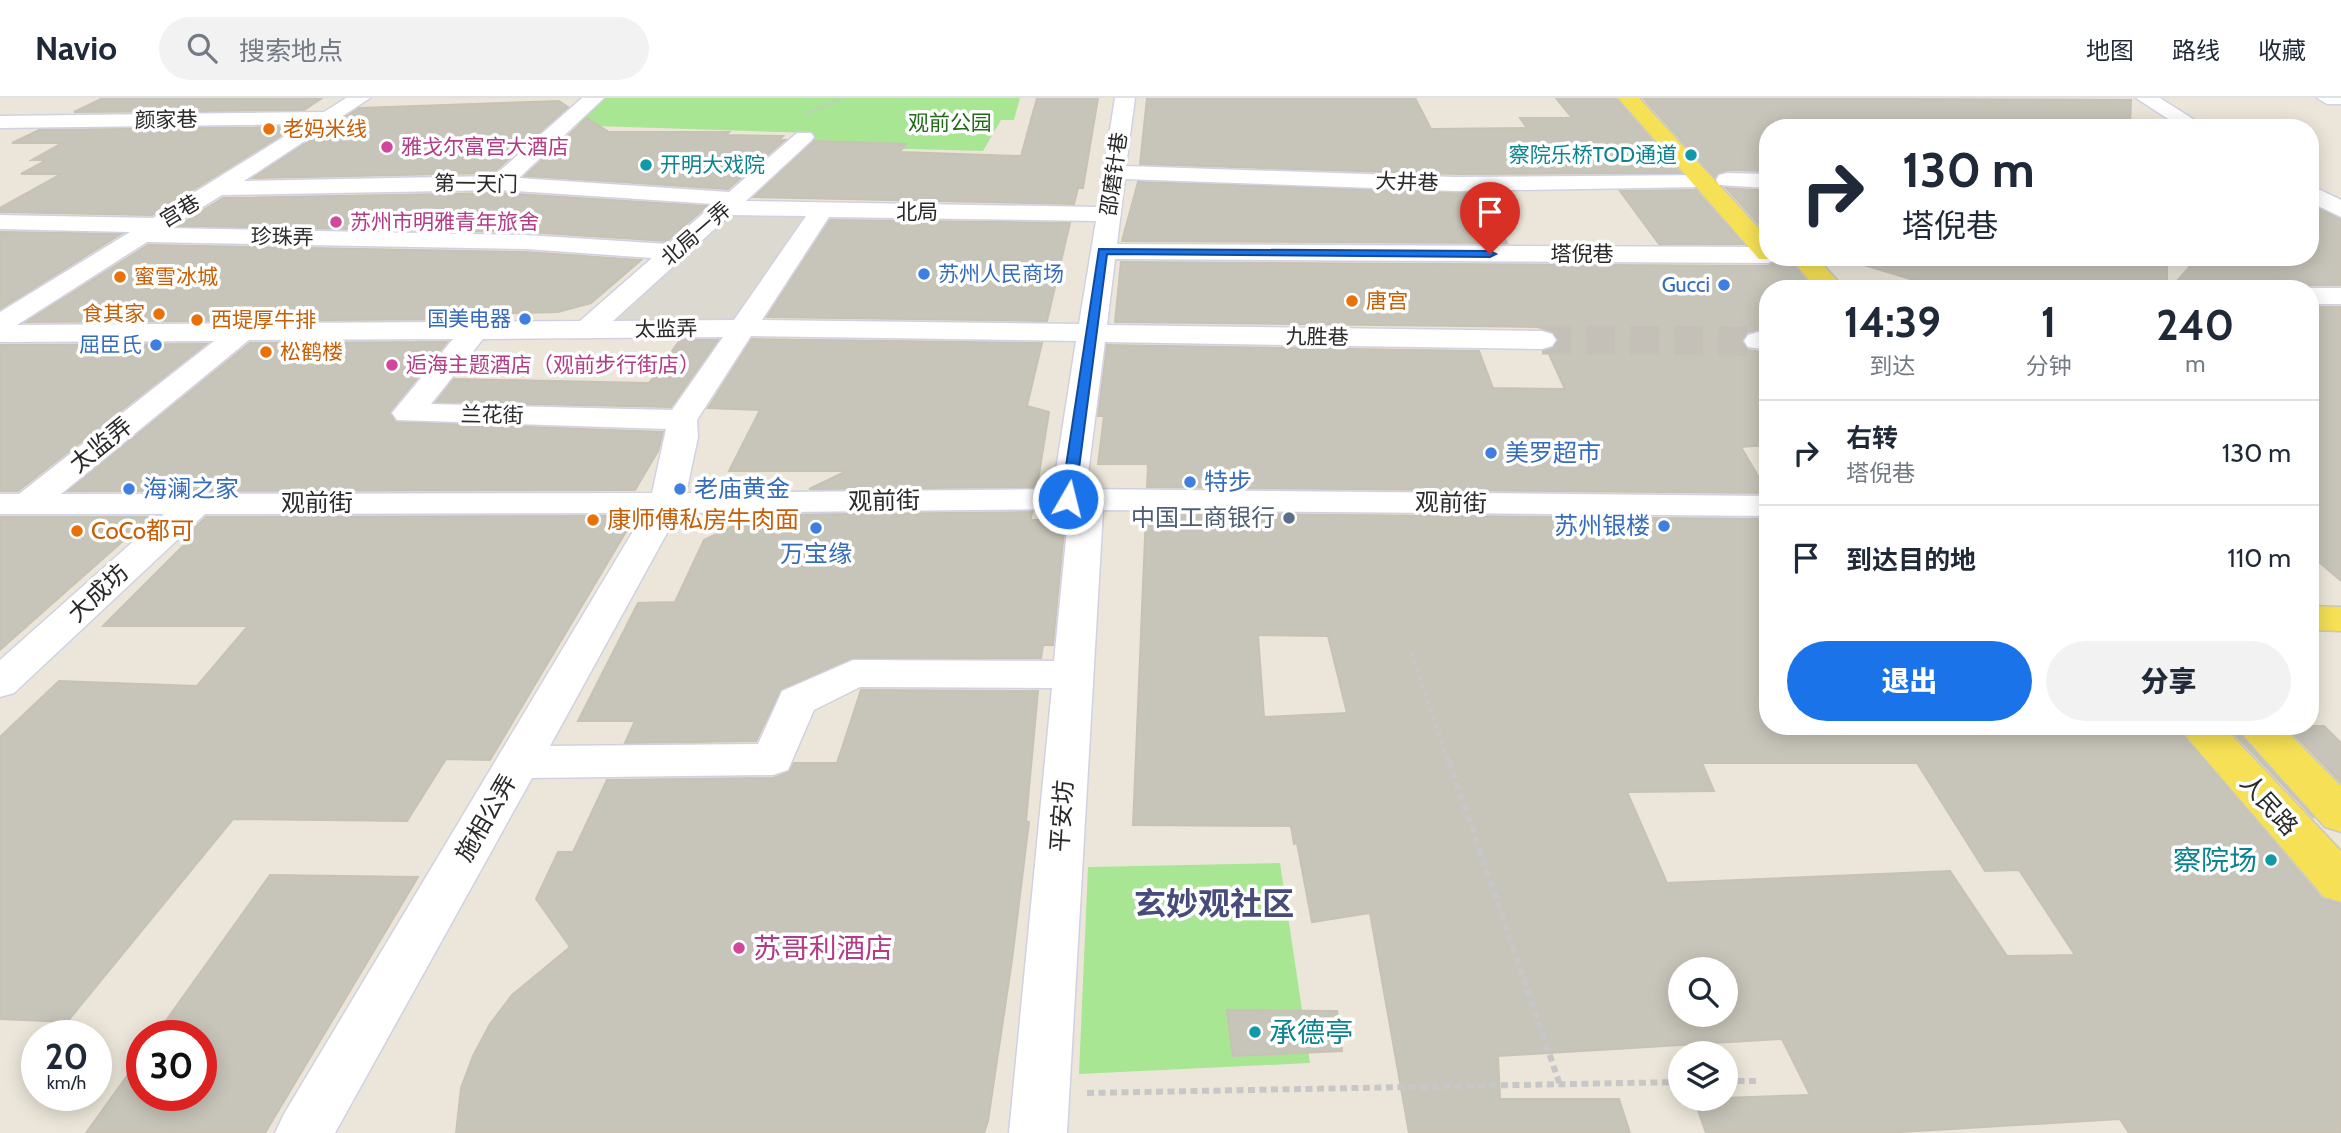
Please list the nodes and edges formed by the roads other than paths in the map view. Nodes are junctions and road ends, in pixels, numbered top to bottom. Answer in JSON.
{"nodes":[{"id":1,"x":149,"y":98,"type":"edge"},
{"id":2,"x":360,"y":98,"type":"edge"},
{"id":3,"x":381,"y":98,"type":"edge"},
{"id":4,"x":594,"y":98,"type":"edge"},
{"id":5,"x":1125,"y":98,"type":"edge"},
{"id":6,"x":1628,"y":98,"type":"edge"},
{"id":7,"x":1649,"y":98,"type":"edge"},
{"id":8,"x":2146,"y":98,"type":"edge"},
{"id":9,"x":2327,"y":98,"type":"edge"},
{"id":10,"x":2341,"y":98,"type":"edge"},
{"id":11,"x":331,"y":118,"type":"junction"},
{"id":12,"x":2182,"y":119,"type":"edge"},
{"id":13,"x":104,"y":121,"type":"junction"},
{"id":14,"x":0,"y":122,"type":"edge"},
{"id":15,"x":804,"y":137,"type":"dead end"},
{"id":16,"x":1113,"y":172,"type":"junction"},
{"id":17,"x":1701,"y":180,"type":"junction"},
{"id":18,"x":1727,"y":180,"type":"junction"},
{"id":19,"x":1759,"y":181,"type":"edge"},
{"id":20,"x":500,"y":183,"type":"junction"},
{"id":21,"x":2319,"y":185,"type":"edge"},
{"id":22,"x":2341,"y":185,"type":"edge"},
{"id":23,"x":216,"y":188,"type":"junction"},
{"id":24,"x":2319,"y":197,"type":"edge"},
{"id":25,"x":731,"y":204,"type":"junction"},
{"id":26,"x":2341,"y":210,"type":"edge"},
{"id":27,"x":821,"y":211,"type":"junction"},
{"id":28,"x":1759,"y":213,"type":"edge"},
{"id":29,"x":1108,"y":214,"type":"junction"},
{"id":30,"x":0,"y":222,"type":"edge"},
{"id":31,"x":148,"y":230,"type":"junction"},
{"id":32,"x":1759,"y":244,"type":"edge"},
{"id":33,"x":1102,"y":251,"type":"junction"},
{"id":34,"x":675,"y":252,"type":"junction"},
{"id":35,"x":1759,"y":255,"type":"edge"},
{"id":36,"x":1779,"y":266,"type":"edge"},
{"id":37,"x":1810,"y":266,"type":"edge"},
{"id":38,"x":1791,"y":280,"type":"edge"},
{"id":39,"x":1823,"y":280,"type":"edge"},
{"id":40,"x":2319,"y":296,"type":"edge"},
{"id":41,"x":2341,"y":296,"type":"edge"},
{"id":42,"x":0,"y":324,"type":"edge"},
{"id":43,"x":744,"y":329,"type":"junction"},
{"id":44,"x":586,"y":330,"type":"junction"},
{"id":45,"x":474,"y":331,"type":"junction"},
{"id":46,"x":1092,"y":331,"type":"junction"},
{"id":47,"x":241,"y":333,"type":"junction"},
{"id":48,"x":0,"y":334,"type":"edge"},
{"id":49,"x":1542,"y":340,"type":"tunnel mouth"},
{"id":50,"x":681,"y":420,"type":"junction"},
{"id":51,"x":1077,"y":499,"type":"junction"},
{"id":52,"x":196,"y":503,"type":"junction"},
{"id":53,"x":667,"y":503,"type":"junction"},
{"id":54,"x":13,"y":504,"type":"edge"},
{"id":55,"x":1759,"y":506,"type":"edge"},
{"id":56,"x":2319,"y":618,"type":"edge"},
{"id":57,"x":2341,"y":619,"type":"edge"},
{"id":58,"x":1073,"y":678,"type":"junction"},
{"id":59,"x":0,"y":683,"type":"edge"},
{"id":60,"x":2206,"y":735,"type":"edge"},
{"id":61,"x":2265,"y":735,"type":"edge"},
{"id":62,"x":518,"y":762,"type":"junction"},
{"id":63,"x":2341,"y":815,"type":"edge"},
{"id":64,"x":2341,"y":883,"type":"edge"},
{"id":65,"x":1039,"y":1114,"type":"edge"},
{"id":66,"x":304,"y":1133,"type":"edge"}],
"edges":[{"from":1,"to":13,"type":"street"},
{"from":2,"to":3,"type":"street"},
{"from":2,"to":11,"type":"street","name":"宫巷"},
{"from":4,"to":20,"type":"street"},
{"from":5,"to":16,"type":"street","name":"邵磨针巷"},
{"from":6,"to":17,"type":"main road"},
{"from":7,"to":18,"type":"main road"},
{"from":8,"to":12,"type":"street"},
{"from":9,"to":10,"type":"street"},
{"from":11,"to":13,"type":"street","name":"颜家巷"},
{"from":11,"to":23,"type":"street","name":"宫巷"},
{"from":13,"to":14,"type":"street","name":"颜家巷"},
{"from":15,"to":25,"type":"street","name":"北局一弄"},
{"from":16,"to":17,"type":"street","name":"大井巷"},
{"from":16,"to":29,"type":"street","name":"邵磨针巷"},
{"from":17,"to":32,"type":"main road"},
{"from":18,"to":19,"type":"street"},
{"from":18,"to":28,"type":"main road"},
{"from":20,"to":23,"type":"street","name":"第一天门"},
{"from":20,"to":25,"type":"street","name":"第一天门"},
{"from":21,"to":22,"type":"street"},
{"from":23,"to":31,"type":"street","name":"宫巷"},
{"from":24,"to":26,"type":"street"},
{"from":25,"to":27,"type":"street","name":"北局"},
{"from":25,"to":34,"type":"street","name":"北局一弄"},
{"from":27,"to":29,"type":"street","name":"北局"},
{"from":27,"to":43,"type":"street"},
{"from":29,"to":33,"type":"street","name":"邵磨针巷"},
{"from":30,"to":31,"type":"street","name":"珍珠弄"},
{"from":31,"to":34,"type":"street","name":"珍珠弄"},
{"from":31,"to":42,"type":"street","name":"宫巷"},
{"from":33,"to":35,"type":"street","name":"塔倪巷"},
{"from":33,"to":46,"type":"street","name":"邵磨针巷"},
{"from":34,"to":44,"type":"street","name":"北局一弄"},
{"from":36,"to":38,"type":"main road"},
{"from":37,"to":39,"type":"main road"},
{"from":40,"to":41,"type":"street"},
{"from":43,"to":44,"type":"street","name":"太监弄"},
{"from":43,"to":46,"type":"street","name":"太监弄"},
{"from":43,"to":50,"type":"street"},
{"from":44,"to":45,"type":"street","name":"太监弄"},
{"from":45,"to":47,"type":"street","name":"太监弄"},
{"from":45,"to":50,"type":"street","name":"兰花街"},
{"from":46,"to":49,"type":"street","name":"九胜巷"},
{"from":46,"to":51,"type":"street","name":"邵磨针巷"},
{"from":47,"to":48,"type":"street","name":"太监弄"},
{"from":47,"to":54,"type":"street","name":"太监弄"},
{"from":50,"to":53,"type":"street","name":"施相公弄"},
{"from":51,"to":53,"type":"street","name":"观前街"},
{"from":51,"to":55,"type":"street","name":"观前街"},
{"from":51,"to":58,"type":"street","name":"平安坊"},
{"from":52,"to":53,"type":"street","name":"观前街"},
{"from":52,"to":54,"type":"street","name":"观前街"},
{"from":52,"to":59,"type":"street","name":"大成坊"},
{"from":53,"to":62,"type":"street","name":"施相公弄"},
{"from":56,"to":57,"type":"main road"},
{"from":58,"to":62,"type":"street"},
{"from":58,"to":65,"type":"street","name":"平安坊"},
{"from":60,"to":64,"type":"main road","name":"人民路"},
{"from":61,"to":63,"type":"main road","name":"人民路"},
{"from":62,"to":66,"type":"street","name":"施相公弄"}]}
